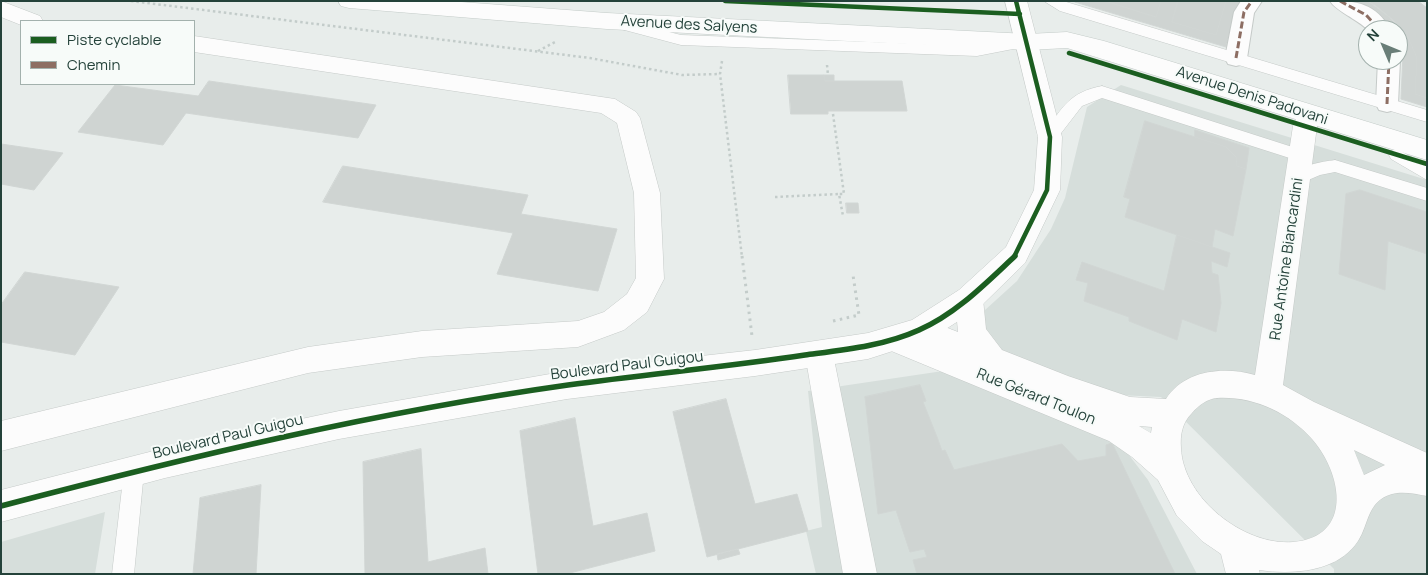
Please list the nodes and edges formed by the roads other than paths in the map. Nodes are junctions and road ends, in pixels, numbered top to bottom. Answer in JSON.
{"nodes":[{"id":1,"x":349,"y":1,"type":"edge"},
{"id":2,"x":1016,"y":1,"type":"edge"},
{"id":3,"x":1052,"y":1,"type":"edge"},
{"id":4,"x":1252,"y":1,"type":"edge"},
{"id":5,"x":1340,"y":1,"type":"edge"},
{"id":6,"x":1,"y":8,"type":"edge"},
{"id":7,"x":30,"y":20,"type":"edge"},
{"id":8,"x":1371,"y":20,"type":"edge"},
{"id":9,"x":1028,"y":42,"type":"junction"},
{"id":10,"x":195,"y":44,"type":"edge"},
{"id":11,"x":1236,"y":58,"type":"junction"},
{"id":12,"x":1389,"y":70,"type":"edge"},
{"id":13,"x":1387,"y":104,"type":"junction"},
{"id":14,"x":1427,"y":116,"type":"edge"},
{"id":15,"x":1305,"y":126,"type":"junction"},
{"id":16,"x":1050,"y":137,"type":"junction"},
{"id":17,"x":1427,"y":150,"type":"edge"},
{"id":18,"x":1397,"y":155,"type":"junction"},
{"id":19,"x":1427,"y":164,"type":"edge"},
{"id":20,"x":1300,"y":167,"type":"junction"},
{"id":21,"x":1427,"y":174,"type":"edge"},
{"id":22,"x":1427,"y":196,"type":"edge"},
{"id":23,"x":969,"y":299,"type":"junction"},
{"id":24,"x":907,"y":334,"type":"junction"},
{"id":25,"x":830,"y":352,"type":"junction"},
{"id":26,"x":991,"y":357,"type":"junction"},
{"id":27,"x":1267,"y":391,"type":"junction"},
{"id":28,"x":1302,"y":410,"type":"junction"},
{"id":29,"x":1171,"y":414,"type":"junction"},
{"id":30,"x":1,"y":436,"type":"edge"},
{"id":31,"x":1169,"y":469,"type":"junction"},
{"id":32,"x":1427,"y":469,"type":"edge"},
{"id":33,"x":134,"y":471,"type":"junction"},
{"id":34,"x":1427,"y":480,"type":"edge"},
{"id":35,"x":1355,"y":503,"type":"junction"},
{"id":36,"x":1,"y":506,"type":"edge"},
{"id":37,"x":1238,"y":559,"type":"edge"},
{"id":38,"x":1306,"y":566,"type":"edge"},
{"id":39,"x":123,"y":574,"type":"edge"},
{"id":40,"x":860,"y":574,"type":"edge"}],
"edges":[{"from":1,"to":9,"type":"street","name":"Avenue des Salyens"},
{"from":2,"to":9,"type":"street","name":"Boulevard Paul Guigou"},
{"from":3,"to":11,"type":"lane"},
{"from":4,"to":11,"type":"street"},
{"from":5,"to":8,"type":"street"},
{"from":6,"to":7,"type":"street"},
{"from":9,"to":15,"type":"street","name":"Avenue Denis Padovani"},
{"from":9,"to":16,"type":"street","name":"Boulevard Paul Guigou"},
{"from":9,"to":17,"type":"street","name":"Avenue Denis Padovani"},
{"from":10,"to":30,"type":"street"},
{"from":11,"to":13,"type":"lane"},
{"from":12,"to":13,"type":"street"},
{"from":13,"to":14,"type":"lane"},
{"from":15,"to":18,"type":"street","name":"Avenue Denis Padovani"},
{"from":15,"to":20,"type":"street","name":"Rue Antoine Biancardini"},
{"from":16,"to":20,"type":"lane"},
{"from":16,"to":23,"type":"street","name":"Boulevard Paul Guigou"},
{"from":18,"to":19,"type":"street","name":"Avenue Denis Padovani"},
{"from":18,"to":21,"type":"lane"},
{"from":20,"to":22,"type":"lane"},
{"from":20,"to":27,"type":"street","name":"Rue Antoine Biancardini"},
{"from":23,"to":24,"type":"street","name":"Boulevard Paul Guigou"},
{"from":23,"to":26,"type":"street","name":"Rue Gérard Toulon"},
{"from":24,"to":25,"type":"street","name":"Boulevard Paul Guigou"},
{"from":24,"to":26,"type":"street","name":"Rue Gérard Toulon"},
{"from":24,"to":31,"type":"street","name":"Rue Gérard Toulon"},
{"from":25,"to":33,"type":"street","name":"Boulevard Paul Guigou"},
{"from":25,"to":40,"type":"street"},
{"from":26,"to":29,"type":"street","name":"Rue Gérard Toulon"},
{"from":27,"to":28,"type":"street"},
{"from":27,"to":29,"type":"street"},
{"from":28,"to":32,"type":"street"},
{"from":28,"to":35,"type":"street"},
{"from":29,"to":31,"type":"street"},
{"from":31,"to":37,"type":"street"},
{"from":33,"to":36,"type":"street","name":"Boulevard Paul Guigou"},
{"from":33,"to":39,"type":"lane"},
{"from":34,"to":35,"type":"street"},
{"from":35,"to":38,"type":"street"},
{"from":37,"to":38,"type":"street"}]}
